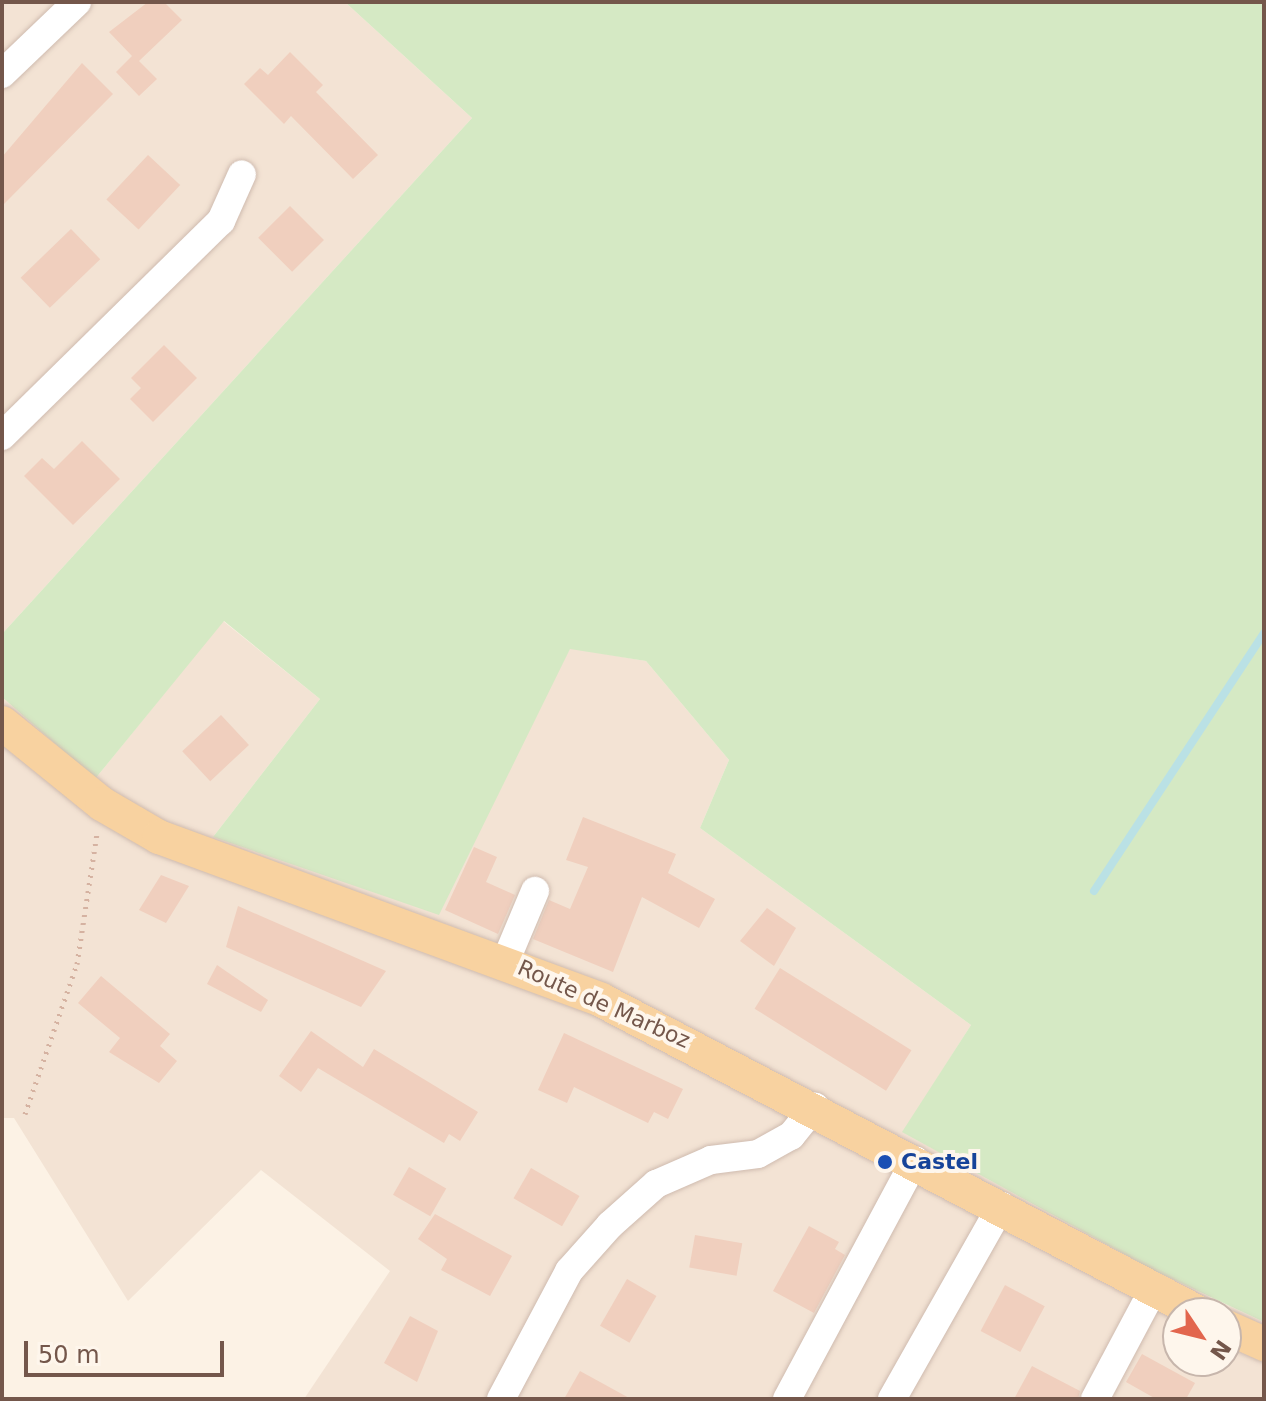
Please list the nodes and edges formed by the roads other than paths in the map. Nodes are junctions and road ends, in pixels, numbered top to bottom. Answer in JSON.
{"nodes":[{"id":1,"x":77,"y":2,"type":"edge"},
{"id":2,"x":2,"y":74,"type":"edge"},
{"id":3,"x":242,"y":174,"type":"dead end"},
{"id":4,"x":2,"y":436,"type":"edge"},
{"id":5,"x":2,"y":723,"type":"edge"},
{"id":6,"x":535,"y":891,"type":"dead end"},
{"id":7,"x":506,"y":960,"type":"junction"},
{"id":8,"x":815,"y":1106,"type":"junction"},
{"id":9,"x":915,"y":1160,"type":"junction"},
{"id":10,"x":1001,"y":1206,"type":"junction"},
{"id":11,"x":1153,"y":1290,"type":"junction"},
{"id":12,"x":1167,"y":1297,"type":"edge"},
{"id":13,"x":1242,"y":1334,"type":"edge"},
{"id":14,"x":1264,"y":1344,"type":"edge"},
{"id":15,"x":501,"y":1399,"type":"edge"},
{"id":16,"x":787,"y":1399,"type":"edge"},
{"id":17,"x":892,"y":1399,"type":"edge"},
{"id":18,"x":1095,"y":1399,"type":"edge"}],
"edges":[{"from":1,"to":2,"type":"street"},
{"from":3,"to":4,"type":"street"},
{"from":5,"to":7,"type":"main road","name":"Route de Marboz"},
{"from":6,"to":7,"type":"street"},
{"from":7,"to":8,"type":"main road","name":"Route de Marboz"},
{"from":8,"to":9,"type":"main road","name":"Route de Marboz"},
{"from":8,"to":15,"type":"street"},
{"from":9,"to":10,"type":"main road","name":"Route de Marboz"},
{"from":9,"to":16,"type":"street"},
{"from":10,"to":11,"type":"main road","name":"Route de Marboz"},
{"from":10,"to":17,"type":"street"},
{"from":11,"to":12,"type":"main road","name":"Route de Marboz"},
{"from":11,"to":18,"type":"street"},
{"from":13,"to":14,"type":"main road"}]}
